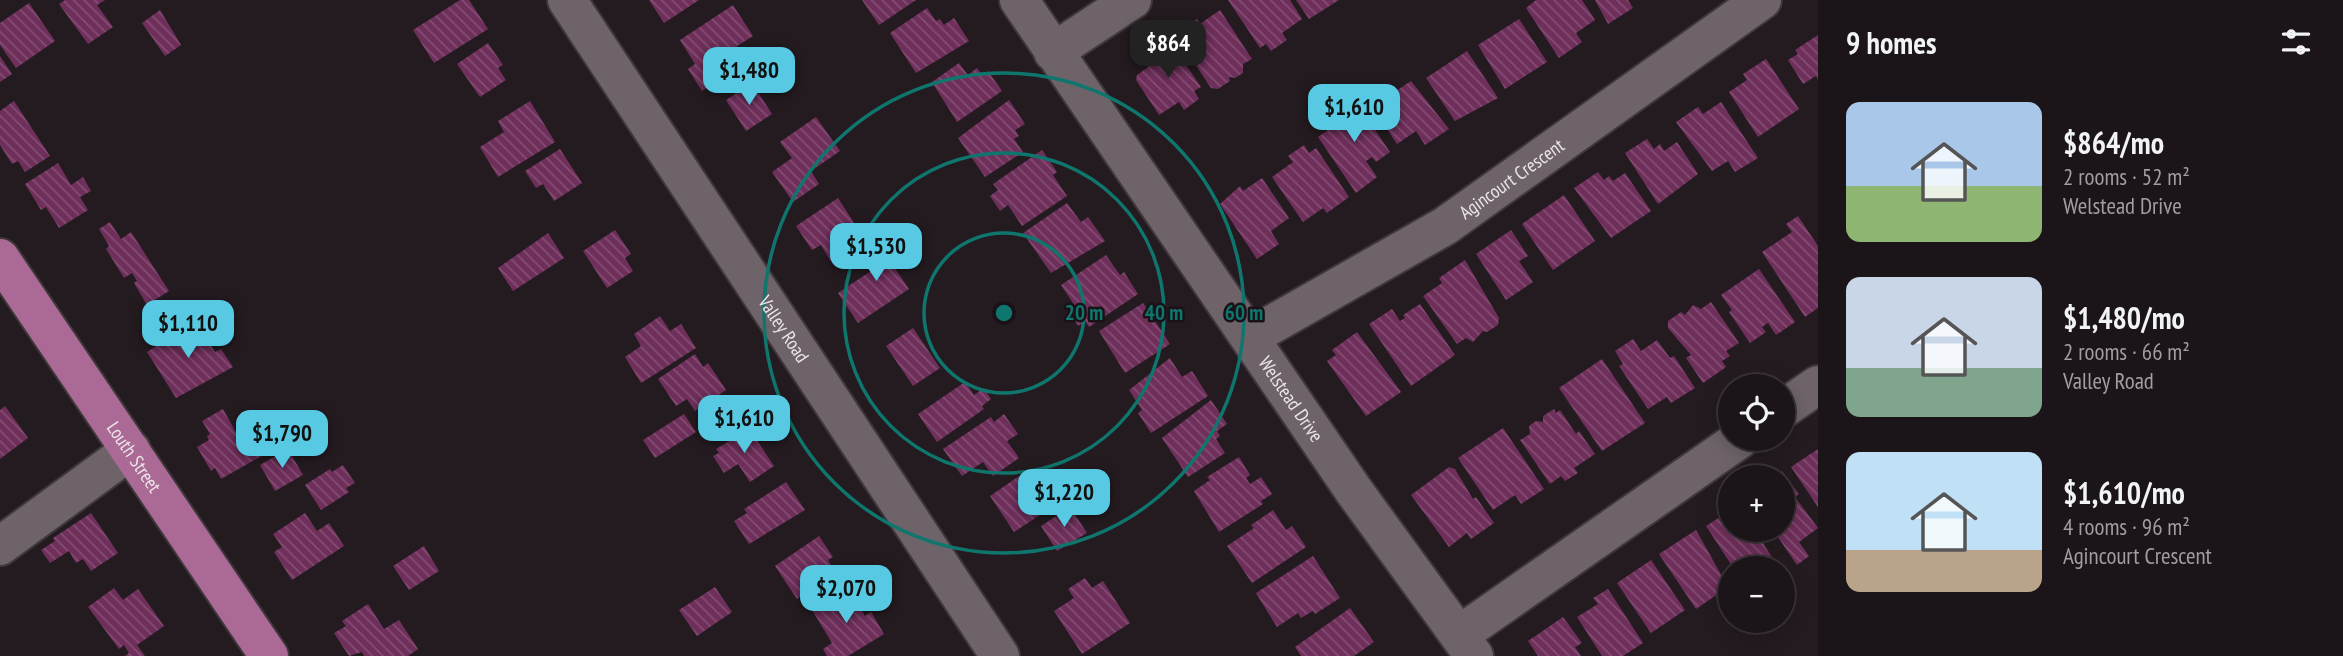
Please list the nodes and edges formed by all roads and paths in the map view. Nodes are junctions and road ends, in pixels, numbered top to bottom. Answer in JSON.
{"nodes":[{"id":1,"x":568,"y":0,"type":"edge"},
{"id":2,"x":1019,"y":0,"type":"edge"},
{"id":3,"x":1132,"y":0,"type":"edge"},
{"id":4,"x":1762,"y":0,"type":"edge"},
{"id":5,"x":1053,"y":52,"type":"junction"},
{"id":6,"x":0,"y":258,"type":"edge"},
{"id":7,"x":1250,"y":337,"type":"junction"},
{"id":8,"x":1818,"y":385,"type":"edge"},
{"id":9,"x":1795,"y":401,"type":"edge"},
{"id":10,"x":131,"y":450,"type":"junction"},
{"id":11,"x":1724,"y":451,"type":"edge"},
{"id":12,"x":0,"y":546,"type":"edge"},
{"id":13,"x":1467,"y":646,"type":"edge"},
{"id":14,"x":269,"y":656,"type":"edge"},
{"id":15,"x":1000,"y":656,"type":"edge"}],
"edges":[{"from":1,"to":15,"type":"street","name":"Valley Road"},
{"from":2,"to":5,"type":"street","name":"Welstead Drive"},
{"from":3,"to":5,"type":"street"},
{"from":4,"to":7,"type":"street","name":"Agincourt Crescent"},
{"from":5,"to":7,"type":"street","name":"Welstead Drive"},
{"from":6,"to":10,"type":"main road","name":"Louth Street"},
{"from":7,"to":13,"type":"street","name":"Welstead Drive"},
{"from":8,"to":9,"type":"street"},
{"from":10,"to":12,"type":"street"},
{"from":10,"to":14,"type":"main road","name":"Louth Street"},
{"from":11,"to":13,"type":"street"}]}
